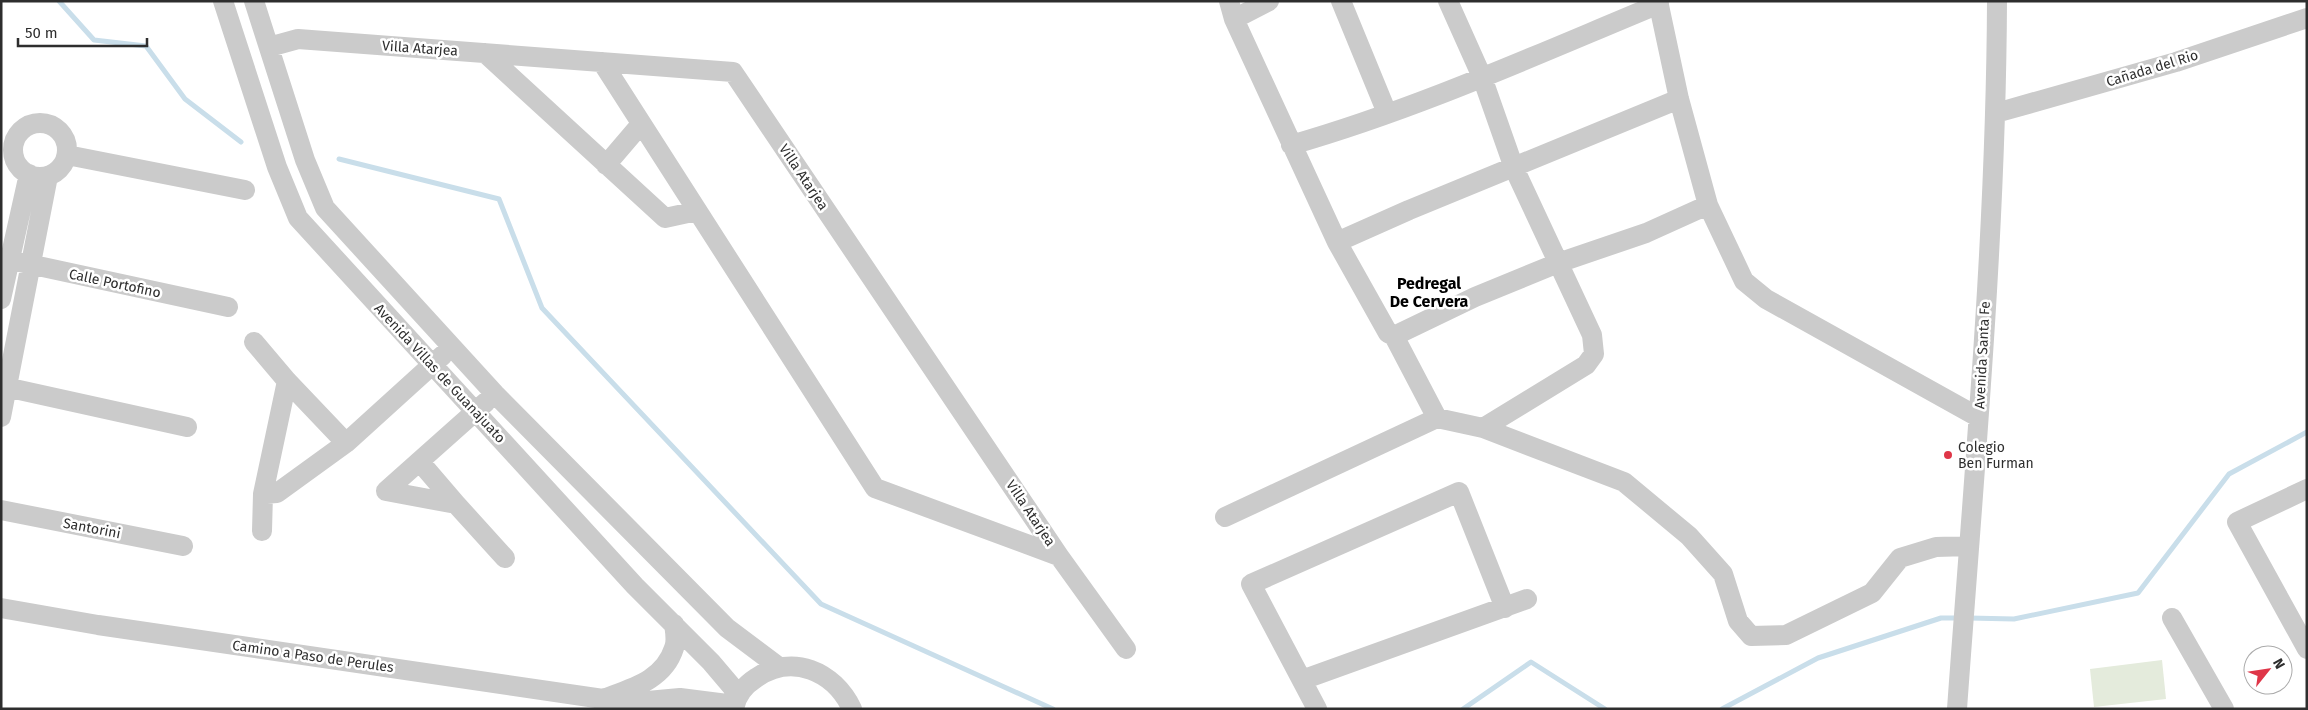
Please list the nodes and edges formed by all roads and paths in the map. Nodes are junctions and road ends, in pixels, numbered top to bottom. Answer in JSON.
{"nodes":[{"id":1,"x":223,"y":1,"type":"edge"},
{"id":2,"x":254,"y":1,"type":"edge"},
{"id":3,"x":1269,"y":1,"type":"edge"},
{"id":4,"x":1341,"y":1,"type":"edge"},
{"id":5,"x":1448,"y":1,"type":"edge"},
{"id":6,"x":1997,"y":1,"type":"edge"},
{"id":7,"x":1659,"y":2,"type":"edge"},
{"id":8,"x":1231,"y":10,"type":"edge"},
{"id":9,"x":2307,"y":18,"type":"edge"},
{"id":10,"x":269,"y":47,"type":"junction"},
{"id":11,"x":485,"y":53,"type":"junction"},
{"id":12,"x":602,"y":62,"type":"junction"},
{"id":13,"x":1482,"y":78,"type":"junction"},
{"id":14,"x":1679,"y":99,"type":"junction"},
{"id":15,"x":1387,"y":113,"type":"junction"},
{"id":16,"x":1996,"y":113,"type":"junction"},
{"id":17,"x":641,"y":124,"type":"junction"},
{"id":18,"x":8,"y":139,"type":"edge"},
{"id":19,"x":1291,"y":145,"type":"junction"},
{"id":20,"x":67,"y":155,"type":"junction"},
{"id":21,"x":606,"y":164,"type":"junction"},
{"id":22,"x":1514,"y":168,"type":"junction"},
{"id":23,"x":38,"y":175,"type":"junction"},
{"id":24,"x":245,"y":190,"type":"dead end"},
{"id":25,"x":1708,"y":205,"type":"junction"},
{"id":26,"x":697,"y":211,"type":"junction"},
{"id":27,"x":1337,"y":242,"type":"junction"},
{"id":28,"x":6,"y":259,"type":"edge"},
{"id":29,"x":1558,"y":263,"type":"junction"},
{"id":30,"x":30,"y":264,"type":"junction"},
{"id":31,"x":1,"y":299,"type":"edge"},
{"id":32,"x":228,"y":307,"type":"dead end"},
{"id":33,"x":1394,"y":336,"type":"junction"},
{"id":34,"x":254,"y":342,"type":"dead end"},
{"id":35,"x":452,"y":347,"type":"junction"},
{"id":36,"x":433,"y":365,"type":"junction"},
{"id":37,"x":287,"y":381,"type":"junction"},
{"id":38,"x":4,"y":386,"type":"edge"},
{"id":39,"x":495,"y":394,"type":"junction"},
{"id":40,"x":477,"y":412,"type":"junction"},
{"id":41,"x":1,"y":417,"type":"edge"},
{"id":42,"x":1978,"y":417,"type":"junction"},
{"id":43,"x":1436,"y":418,"type":"junction"},
{"id":44,"x":187,"y":426,"type":"dead end"},
{"id":45,"x":1483,"y":428,"type":"junction"},
{"id":46,"x":346,"y":443,"type":"junction"},
{"id":47,"x":420,"y":462,"type":"junction"},
{"id":48,"x":2307,"y":489,"type":"edge"},
{"id":49,"x":263,"y":494,"type":"junction"},
{"id":50,"x":456,"y":504,"type":"junction"},
{"id":51,"x":1,"y":510,"type":"edge"},
{"id":52,"x":1225,"y":516,"type":"dead end"},
{"id":53,"x":262,"y":530,"type":"dead end"},
{"id":54,"x":182,"y":546,"type":"dead end"},
{"id":55,"x":1969,"y":546,"type":"junction"},
{"id":56,"x":1059,"y":556,"type":"junction"},
{"id":57,"x":505,"y":558,"type":"dead end"},
{"id":58,"x":1527,"y":599,"type":"dead end"},
{"id":59,"x":1,"y":608,"type":"edge"},
{"id":60,"x":1505,"y":608,"type":"junction"},
{"id":61,"x":2172,"y":618,"type":"dead end"},
{"id":62,"x":674,"y":624,"type":"junction"},
{"id":63,"x":1126,"y":649,"type":"dead end"},
{"id":64,"x":2307,"y":649,"type":"edge"},
{"id":65,"x":780,"y":667,"type":"junction"},
{"id":66,"x":1302,"y":680,"type":"junction"},
{"id":67,"x":603,"y":699,"type":"junction"},
{"id":68,"x":736,"y":703,"type":"edge"},
{"id":69,"x":632,"y":706,"type":"edge"},
{"id":70,"x":852,"y":709,"type":"edge"},
{"id":71,"x":1318,"y":709,"type":"edge"},
{"id":72,"x":1957,"y":709,"type":"edge"},
{"id":73,"x":2224,"y":709,"type":"edge"}],
"edges":[{"from":1,"to":36,"type":"street","name":"Avenida Villas de Guanajuato"},
{"from":2,"to":10,"type":"street","name":"Avenida Villas de Guanajuato"},
{"from":3,"to":8,"type":"street"},
{"from":4,"to":15,"type":"street"},
{"from":5,"to":13,"type":"street"},
{"from":6,"to":16,"type":"street","name":"Avenida Santa Fe"},
{"from":7,"to":13,"type":"street"},
{"from":7,"to":14,"type":"street"},
{"from":8,"to":19,"type":"street"},
{"from":9,"to":16,"type":"street","name":"Cañada del Rio"},
{"from":10,"to":11,"type":"street","name":"Villa Atarjea"},
{"from":10,"to":35,"type":"street","name":"Avenida Villas de Guanajuato"},
{"from":11,"to":12,"type":"street","name":"Villa Atarjea"},
{"from":11,"to":21,"type":"street"},
{"from":12,"to":17,"type":"street","name":"Villa Atarjea"},
{"from":12,"to":56,"type":"street","name":"Villa Atarjea"},
{"from":13,"to":15,"type":"street"},
{"from":13,"to":22,"type":"street"},
{"from":14,"to":22,"type":"street"},
{"from":14,"to":25,"type":"street"},
{"from":15,"to":19,"type":"street"},
{"from":16,"to":42,"type":"street","name":"Avenida Santa Fe"},
{"from":17,"to":21,"type":"street"},
{"from":17,"to":26,"type":"street","name":"Villa Atarjea"},
{"from":18,"to":20,"type":"street"},
{"from":18,"to":23,"type":"street"},
{"from":19,"to":27,"type":"street"},
{"from":20,"to":23,"type":"street"},
{"from":20,"to":24,"type":"street"},
{"from":21,"to":26,"type":"street"},
{"from":22,"to":27,"type":"street"},
{"from":22,"to":29,"type":"street"},
{"from":23,"to":28,"type":"street"},
{"from":23,"to":30,"type":"street"},
{"from":25,"to":29,"type":"street"},
{"from":25,"to":42,"type":"street"},
{"from":26,"to":56,"type":"street","name":"Villa Atarjea"},
{"from":27,"to":33,"type":"street"},
{"from":28,"to":30,"type":"street","name":"Calle Portofino"},
{"from":28,"to":31,"type":"street"},
{"from":29,"to":33,"type":"street"},
{"from":29,"to":45,"type":"street"},
{"from":30,"to":32,"type":"street","name":"Calle Portofino"},
{"from":30,"to":38,"type":"street"},
{"from":33,"to":43,"type":"street"},
{"from":34,"to":37,"type":"street"},
{"from":35,"to":36,"type":"street"},
{"from":35,"to":39,"type":"street","name":"Avenida Villas de Guanajuato"},
{"from":36,"to":40,"type":"street","name":"Avenida Villas de Guanajuato"},
{"from":36,"to":46,"type":"street"},
{"from":37,"to":46,"type":"street"},
{"from":37,"to":49,"type":"street"},
{"from":38,"to":41,"type":"street"},
{"from":38,"to":44,"type":"street"},
{"from":39,"to":40,"type":"street"},
{"from":39,"to":65,"type":"street","name":"Avenida Villas de Guanajuato"},
{"from":40,"to":47,"type":"street"},
{"from":40,"to":62,"type":"street","name":"Avenida Villas de Guanajuato"},
{"from":42,"to":55,"type":"street","name":"Avenida Santa Fe"},
{"from":43,"to":45,"type":"street"},
{"from":43,"to":52,"type":"street"},
{"from":45,"to":55,"type":"street"},
{"from":46,"to":49,"type":"street"},
{"from":47,"to":50,"type":"street"},
{"from":47,"to":50,"type":"street"},
{"from":48,"to":64,"type":"street"},
{"from":49,"to":53,"type":"street"},
{"from":50,"to":57,"type":"street"},
{"from":51,"to":54,"type":"street","name":"Santorini"},
{"from":55,"to":72,"type":"street","name":"Avenida Santa Fe"},
{"from":56,"to":63,"type":"street"},
{"from":58,"to":60,"type":"street"},
{"from":59,"to":67,"type":"street","name":"Camino a Paso de Perules"},
{"from":60,"to":66,"type":"street"},
{"from":60,"to":66,"type":"street"},
{"from":61,"to":73,"type":"street"},
{"from":62,"to":67,"type":"street"},
{"from":62,"to":68,"type":"street","name":"Avenida Villas de Guanajuato"},
{"from":65,"to":68,"type":"street"},
{"from":65,"to":70,"type":"street"},
{"from":66,"to":71,"type":"street"},
{"from":67,"to":69,"type":"street","name":"Camino a Paso de Perules"},
{"from":68,"to":69,"type":"street","name":"Camino a Paso de Perules"}]}
